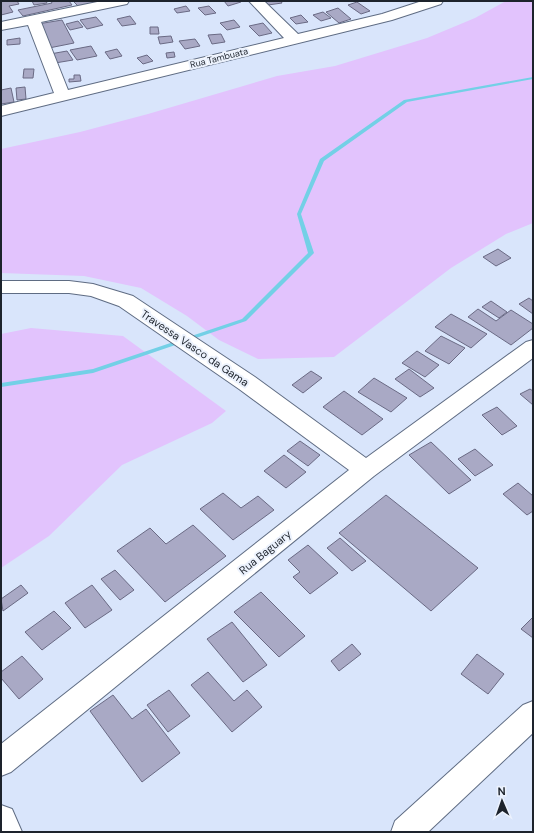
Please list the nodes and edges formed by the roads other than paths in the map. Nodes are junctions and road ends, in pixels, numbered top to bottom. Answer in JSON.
{"nodes":[{"id":1,"x":122,"y":1,"type":"edge"},
{"id":2,"x":256,"y":1,"type":"edge"},
{"id":3,"x":436,"y":1,"type":"edge"},
{"id":4,"x":33,"y":19,"type":"junction"},
{"id":5,"x":1,"y":26,"type":"edge"},
{"id":6,"x":294,"y":39,"type":"junction"},
{"id":7,"x":63,"y":96,"type":"junction"},
{"id":8,"x":1,"y":111,"type":"edge"},
{"id":9,"x":1,"y":287,"type":"edge"},
{"id":10,"x":533,"y":347,"type":"edge"},
{"id":11,"x":366,"y":470,"type":"junction"},
{"id":12,"x":533,"y":714,"type":"edge"},
{"id":13,"x":1,"y":762,"type":"edge"},
{"id":14,"x":1,"y":820,"type":"edge"},
{"id":15,"x":7,"y":832,"type":"edge"},
{"id":16,"x":406,"y":832,"type":"edge"}],
"edges":[{"from":1,"to":4,"type":"street"},
{"from":2,"to":6,"type":"street"},
{"from":3,"to":6,"type":"street","name":"Rua Tambuata"},
{"from":4,"to":5,"type":"street"},
{"from":4,"to":7,"type":"street"},
{"from":6,"to":7,"type":"street","name":"Rua Tambuata"},
{"from":7,"to":8,"type":"street","name":"Rua Tambuata"},
{"from":9,"to":11,"type":"street","name":"Travessa Vasco da Gama"},
{"from":10,"to":11,"type":"street","name":"Rua Baguary"},
{"from":11,"to":13,"type":"street","name":"Rua Baguary"},
{"from":12,"to":16,"type":"street"},
{"from":14,"to":15,"type":"street"}]}
